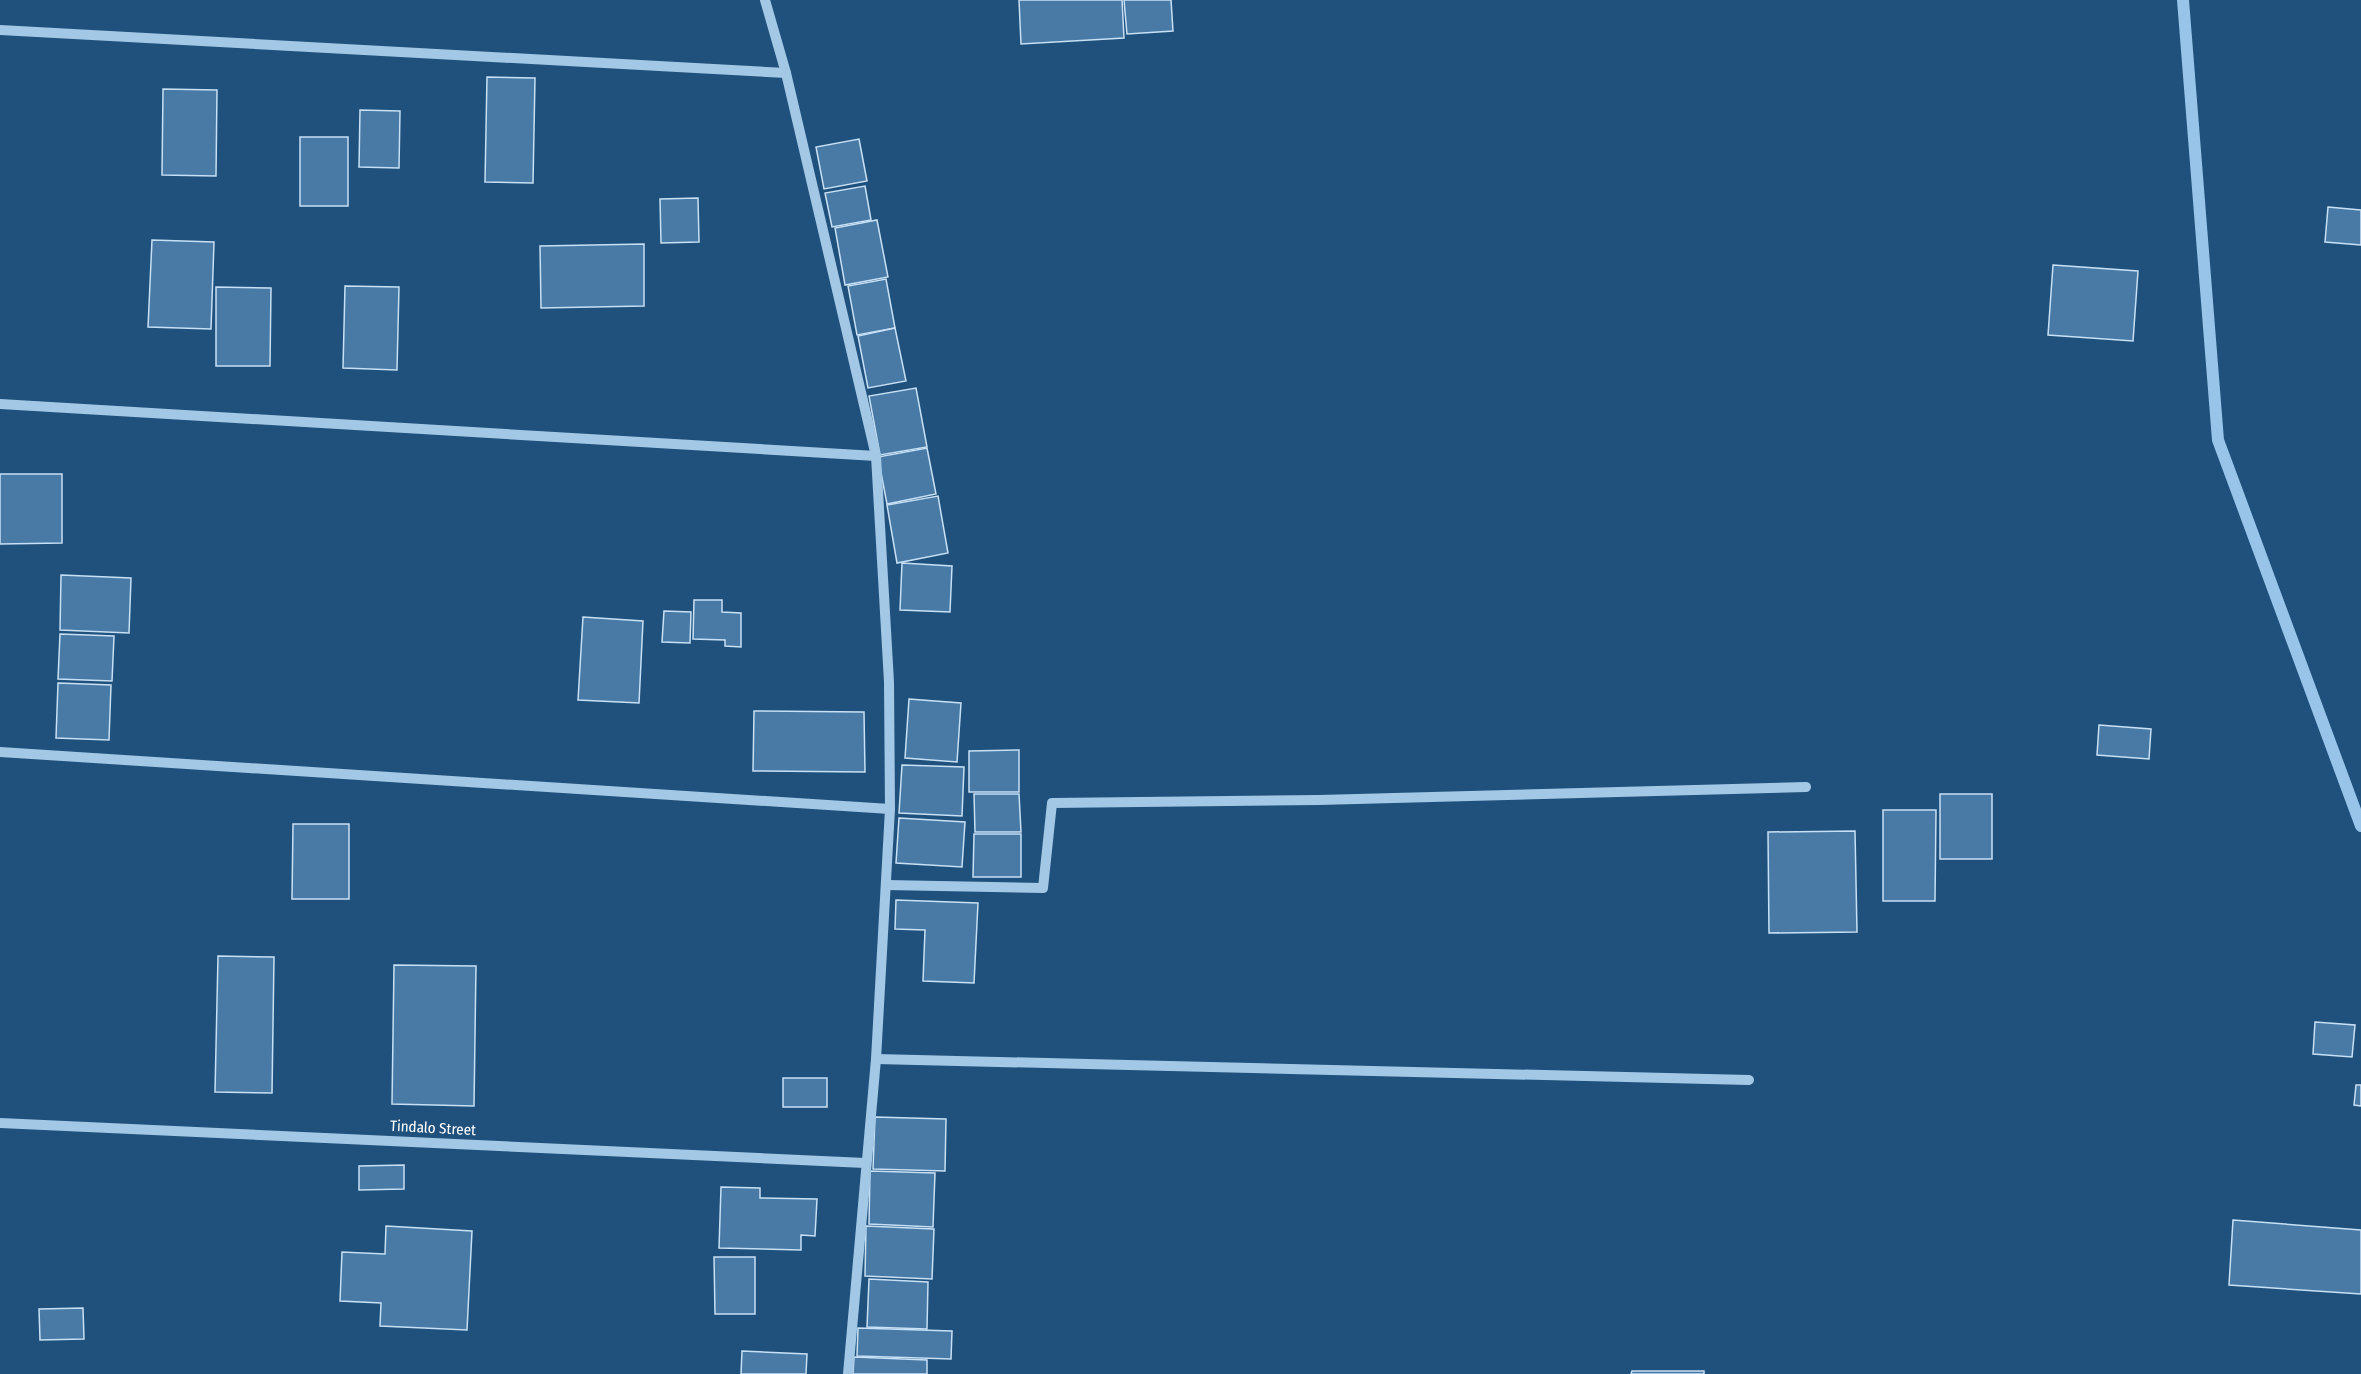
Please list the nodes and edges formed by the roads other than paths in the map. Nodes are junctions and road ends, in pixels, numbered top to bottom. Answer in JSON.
{"nodes":[{"id":1,"x":765,"y":0,"type":"edge"},
{"id":2,"x":0,"y":30,"type":"edge"},
{"id":3,"x":786,"y":73,"type":"junction"},
{"id":4,"x":0,"y":404,"type":"edge"},
{"id":5,"x":876,"y":456,"type":"junction"},
{"id":6,"x":0,"y":752,"type":"edge"},
{"id":7,"x":1806,"y":787,"type":"dead end"},
{"id":8,"x":890,"y":809,"type":"junction"},
{"id":9,"x":886,"y":885,"type":"junction"},
{"id":10,"x":876,"y":1059,"type":"junction"},
{"id":11,"x":1749,"y":1080,"type":"dead end"},
{"id":12,"x":0,"y":1123,"type":"edge"},
{"id":13,"x":866,"y":1163,"type":"junction"},
{"id":14,"x":848,"y":1374,"type":"edge"}],
"edges":[{"from":1,"to":3,"type":"street"},
{"from":2,"to":3,"type":"street"},
{"from":3,"to":5,"type":"street"},
{"from":4,"to":5,"type":"street"},
{"from":5,"to":8,"type":"street"},
{"from":6,"to":8,"type":"street"},
{"from":7,"to":9,"type":"street"},
{"from":8,"to":9,"type":"street"},
{"from":9,"to":10,"type":"street"},
{"from":10,"to":11,"type":"street"},
{"from":10,"to":13,"type":"street"},
{"from":12,"to":13,"type":"street","name":"Tindalo Street"},
{"from":13,"to":14,"type":"street"}]}
